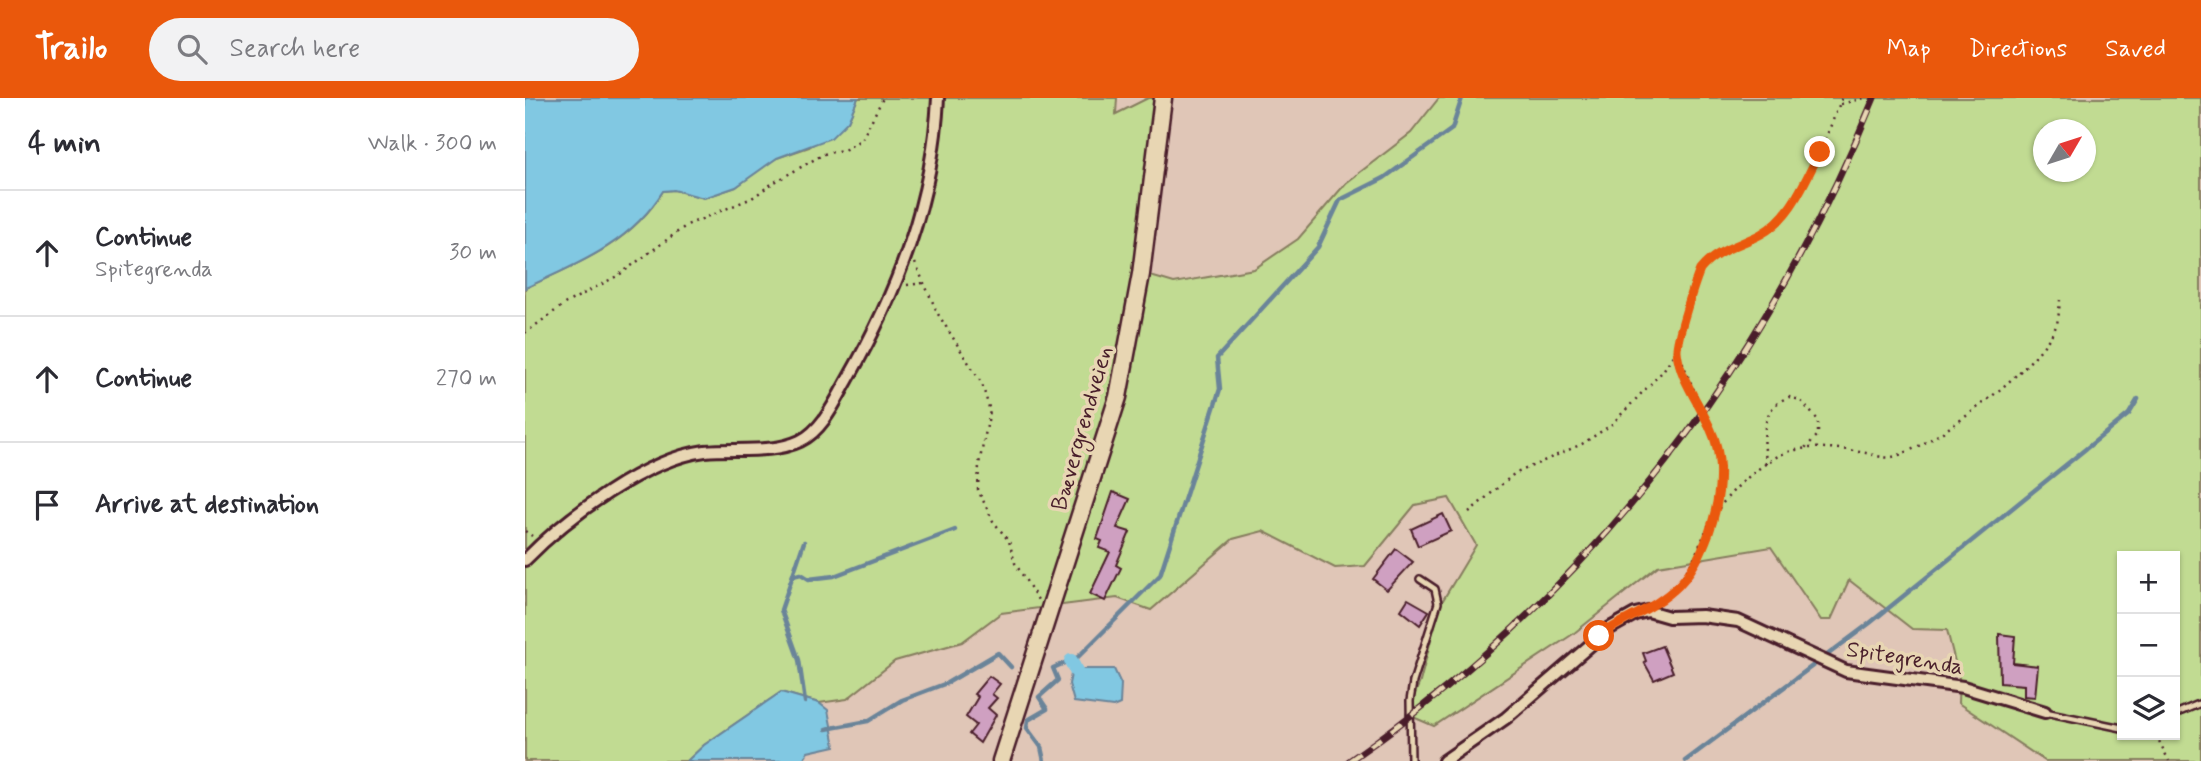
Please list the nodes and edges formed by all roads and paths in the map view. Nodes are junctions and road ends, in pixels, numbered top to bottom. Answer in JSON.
{"nodes":[{"id":1,"x":883,"y":98,"type":"edge"},
{"id":2,"x":939,"y":98,"type":"edge"},
{"id":3,"x":1163,"y":98,"type":"edge"},
{"id":4,"x":1842,"y":98,"type":"edge"},
{"id":5,"x":1865,"y":98,"type":"edge"},
{"id":6,"x":1840,"y":104,"type":"junction"},
{"id":7,"x":909,"y":251,"type":"junction"},
{"id":8,"x":924,"y":283,"type":"junction"},
{"id":9,"x":896,"y":285,"type":"junction"},
{"id":10,"x":2060,"y":300,"type":"dead end"},
{"id":11,"x":525,"y":333,"type":"edge"},
{"id":12,"x":1677,"y":349,"type":"junction"},
{"id":13,"x":1803,"y":450,"type":"junction"},
{"id":14,"x":1766,"y":464,"type":"junction"},
{"id":15,"x":1469,"y":512,"type":"dead end"},
{"id":16,"x":1716,"y":513,"type":"junction"},
{"id":17,"x":525,"y":560,"type":"edge"},
{"id":18,"x":1420,"y":579,"type":"dead end"},
{"id":19,"x":1648,"y":611,"type":"junction"},
{"id":20,"x":1048,"y":616,"type":"junction"},
{"id":21,"x":2201,"y":703,"type":"edge"},
{"id":22,"x":2045,"y":712,"type":"joint"},
{"id":23,"x":2180,"y":712,"type":"edge"},
{"id":24,"x":2117,"y":727,"type":"edge"},
{"id":25,"x":2158,"y":740,"type":"edge"},
{"id":26,"x":1001,"y":761,"type":"edge"},
{"id":27,"x":1411,"y":761,"type":"edge"},
{"id":28,"x":1444,"y":761,"type":"edge"},
{"id":29,"x":2169,"y":761,"type":"edge"}],
"edges":[{"from":1,"to":11,"type":"path"},
{"from":2,"to":7,"type":"street"},
{"from":3,"to":20,"type":"main road","name":"Bævergrendveien"},
{"from":4,"to":6,"type":"path"},
{"from":5,"to":6,"type":"path"},
{"from":6,"to":12,"type":"path"},
{"from":7,"to":8,"type":"path"},
{"from":7,"to":9,"type":"street"},
{"from":8,"to":9,"type":"path"},
{"from":8,"to":20,"type":"path"},
{"from":9,"to":17,"type":"street"},
{"from":10,"to":13,"type":"path"},
{"from":12,"to":15,"type":"path"},
{"from":12,"to":16,"type":"path"},
{"from":13,"to":14,"type":"path"},
{"from":13,"to":14,"type":"path"},
{"from":14,"to":16,"type":"path"},
{"from":16,"to":19,"type":"path"},
{"from":18,"to":27,"type":"lane"},
{"from":19,"to":22,"type":"street","name":"Spitegrenda"},
{"from":19,"to":28,"type":"street"},
{"from":20,"to":26,"type":"main road","name":"Bævergrendveien"},
{"from":21,"to":23,"type":"lane"},
{"from":22,"to":24,"type":"lane","name":"Spitegrenda"},
{"from":25,"to":29,"type":"path"}]}
